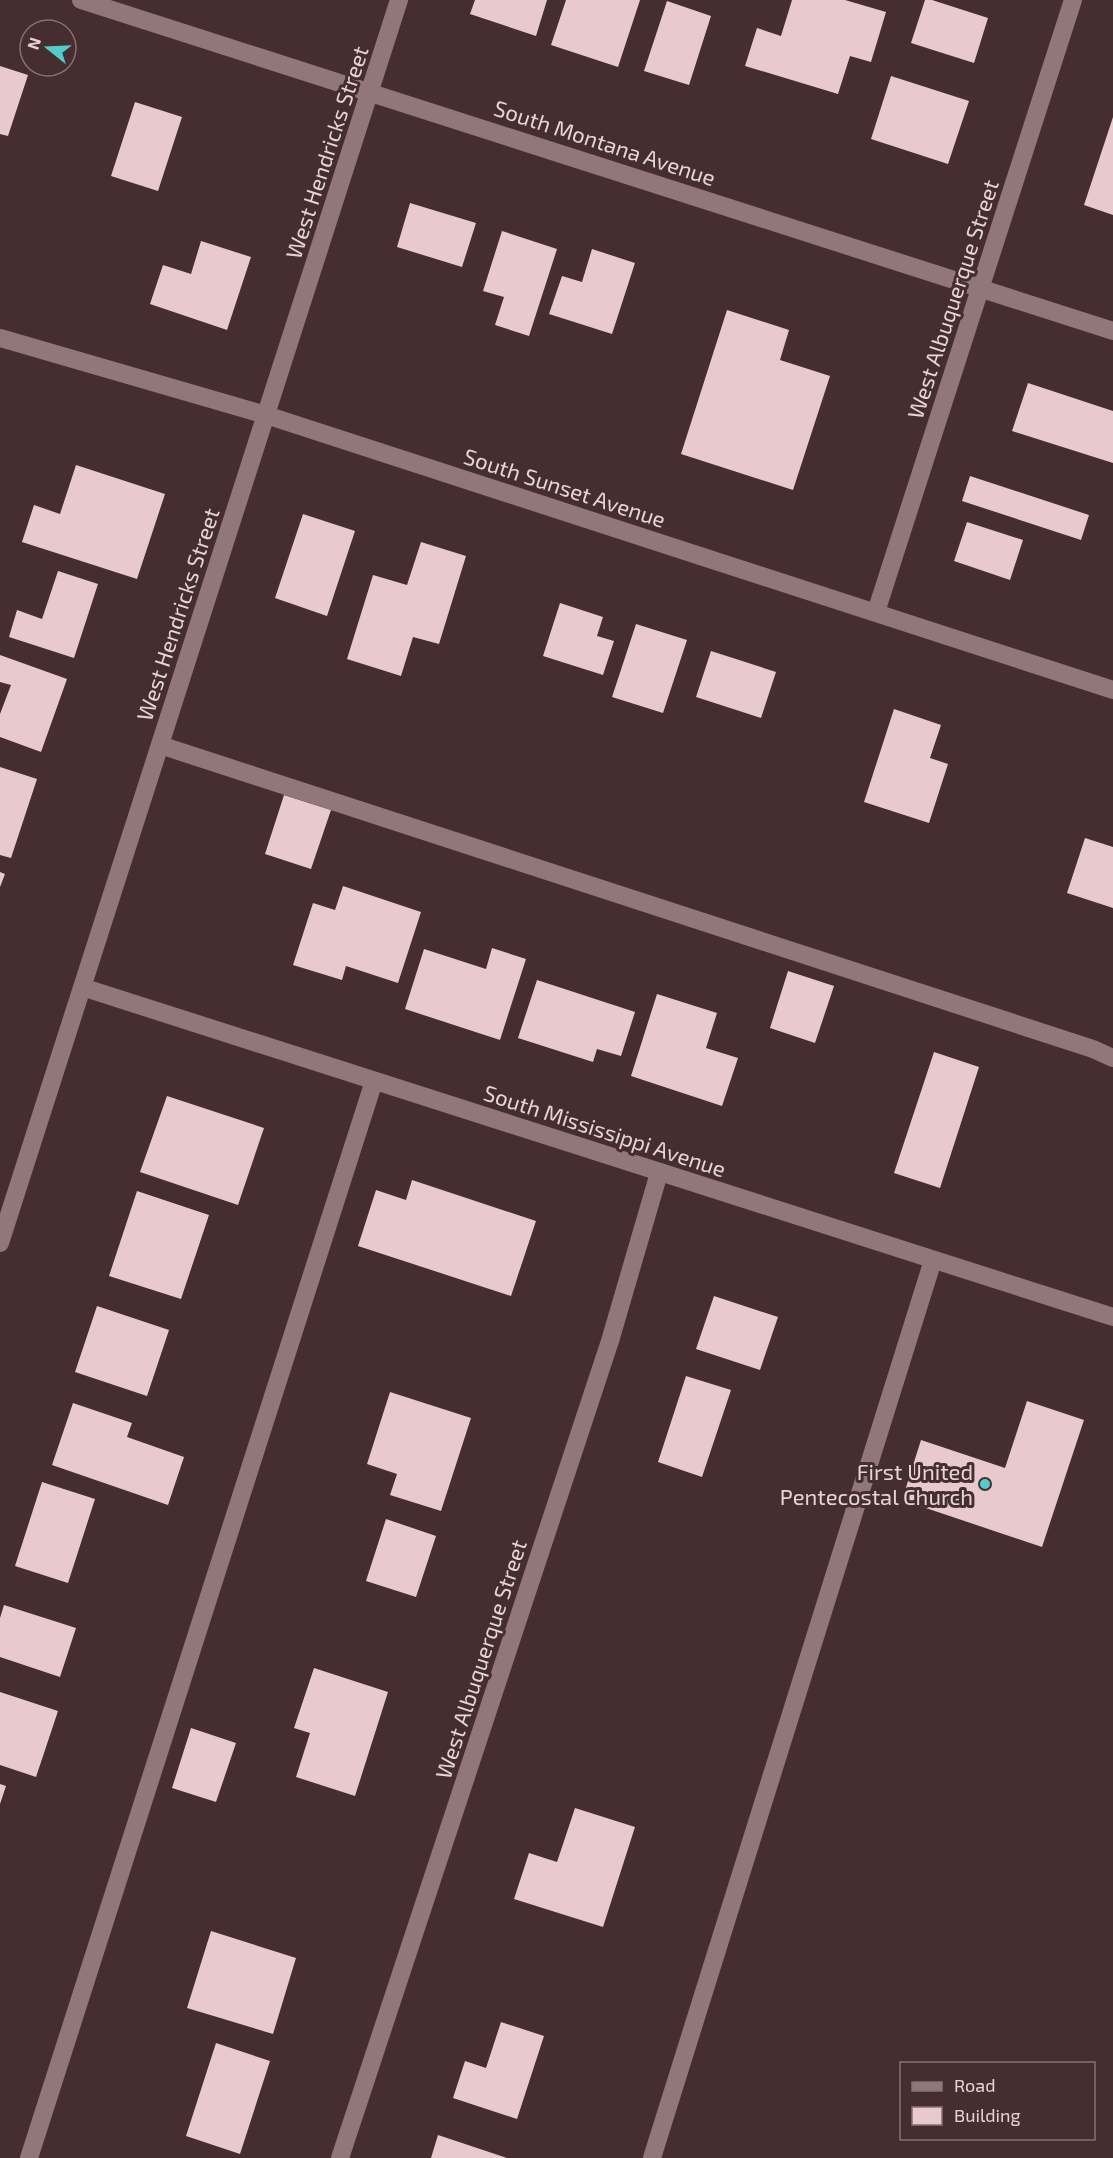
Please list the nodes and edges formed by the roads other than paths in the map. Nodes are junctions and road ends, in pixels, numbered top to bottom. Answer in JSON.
{"nodes":[{"id":1,"x":81,"y":0,"type":"edge"},
{"id":2,"x":399,"y":0,"type":"edge"},
{"id":3,"x":1073,"y":0,"type":"edge"},
{"id":4,"x":370,"y":91,"type":"junction"},
{"id":5,"x":980,"y":288,"type":"junction"},
{"id":6,"x":1113,"y":331,"type":"edge"},
{"id":7,"x":0,"y":338,"type":"edge"},
{"id":8,"x":266,"y":415,"type":"junction"},
{"id":9,"x":876,"y":612,"type":"junction"},
{"id":10,"x":1113,"y":690,"type":"edge"},
{"id":11,"x":160,"y":745,"type":"junction"},
{"id":12,"x":82,"y":987,"type":"junction"},
{"id":13,"x":1113,"y":1058,"type":"edge"},
{"id":14,"x":374,"y":1081,"type":"junction"},
{"id":15,"x":659,"y":1173,"type":"junction"},
{"id":16,"x":0,"y":1243,"type":"edge"},
{"id":17,"x":933,"y":1260,"type":"junction"},
{"id":18,"x":1113,"y":1317,"type":"edge"},
{"id":19,"x":29,"y":2158,"type":"edge"},
{"id":20,"x":340,"y":2158,"type":"edge"},
{"id":21,"x":652,"y":2158,"type":"edge"}],
"edges":[{"from":1,"to":4,"type":"street","name":"South Montana Avenue"},
{"from":2,"to":4,"type":"street","name":"West Hendricks Street"},
{"from":3,"to":5,"type":"street","name":"West Albuquerque Street"},
{"from":4,"to":5,"type":"street","name":"South Montana Avenue"},
{"from":4,"to":8,"type":"street","name":"West Hendricks Street"},
{"from":5,"to":6,"type":"street","name":"South Montana Avenue"},
{"from":5,"to":9,"type":"street","name":"West Albuquerque Street"},
{"from":7,"to":8,"type":"street","name":"South Sunset Avenue"},
{"from":8,"to":9,"type":"street","name":"South Sunset Avenue"},
{"from":8,"to":11,"type":"street","name":"West Hendricks Street"},
{"from":9,"to":10,"type":"street","name":"South Sunset Avenue"},
{"from":11,"to":12,"type":"street","name":"West Hendricks Street"},
{"from":11,"to":13,"type":"street"},
{"from":12,"to":14,"type":"street","name":"South Mississippi Avenue"},
{"from":12,"to":16,"type":"street","name":"West Hendricks Street"},
{"from":14,"to":15,"type":"street","name":"South Mississippi Avenue"},
{"from":14,"to":19,"type":"street"},
{"from":15,"to":17,"type":"street","name":"South Mississippi Avenue"},
{"from":15,"to":20,"type":"street","name":"West Albuquerque Street"},
{"from":17,"to":18,"type":"street","name":"South Mississippi Avenue"},
{"from":17,"to":21,"type":"street"}]}
